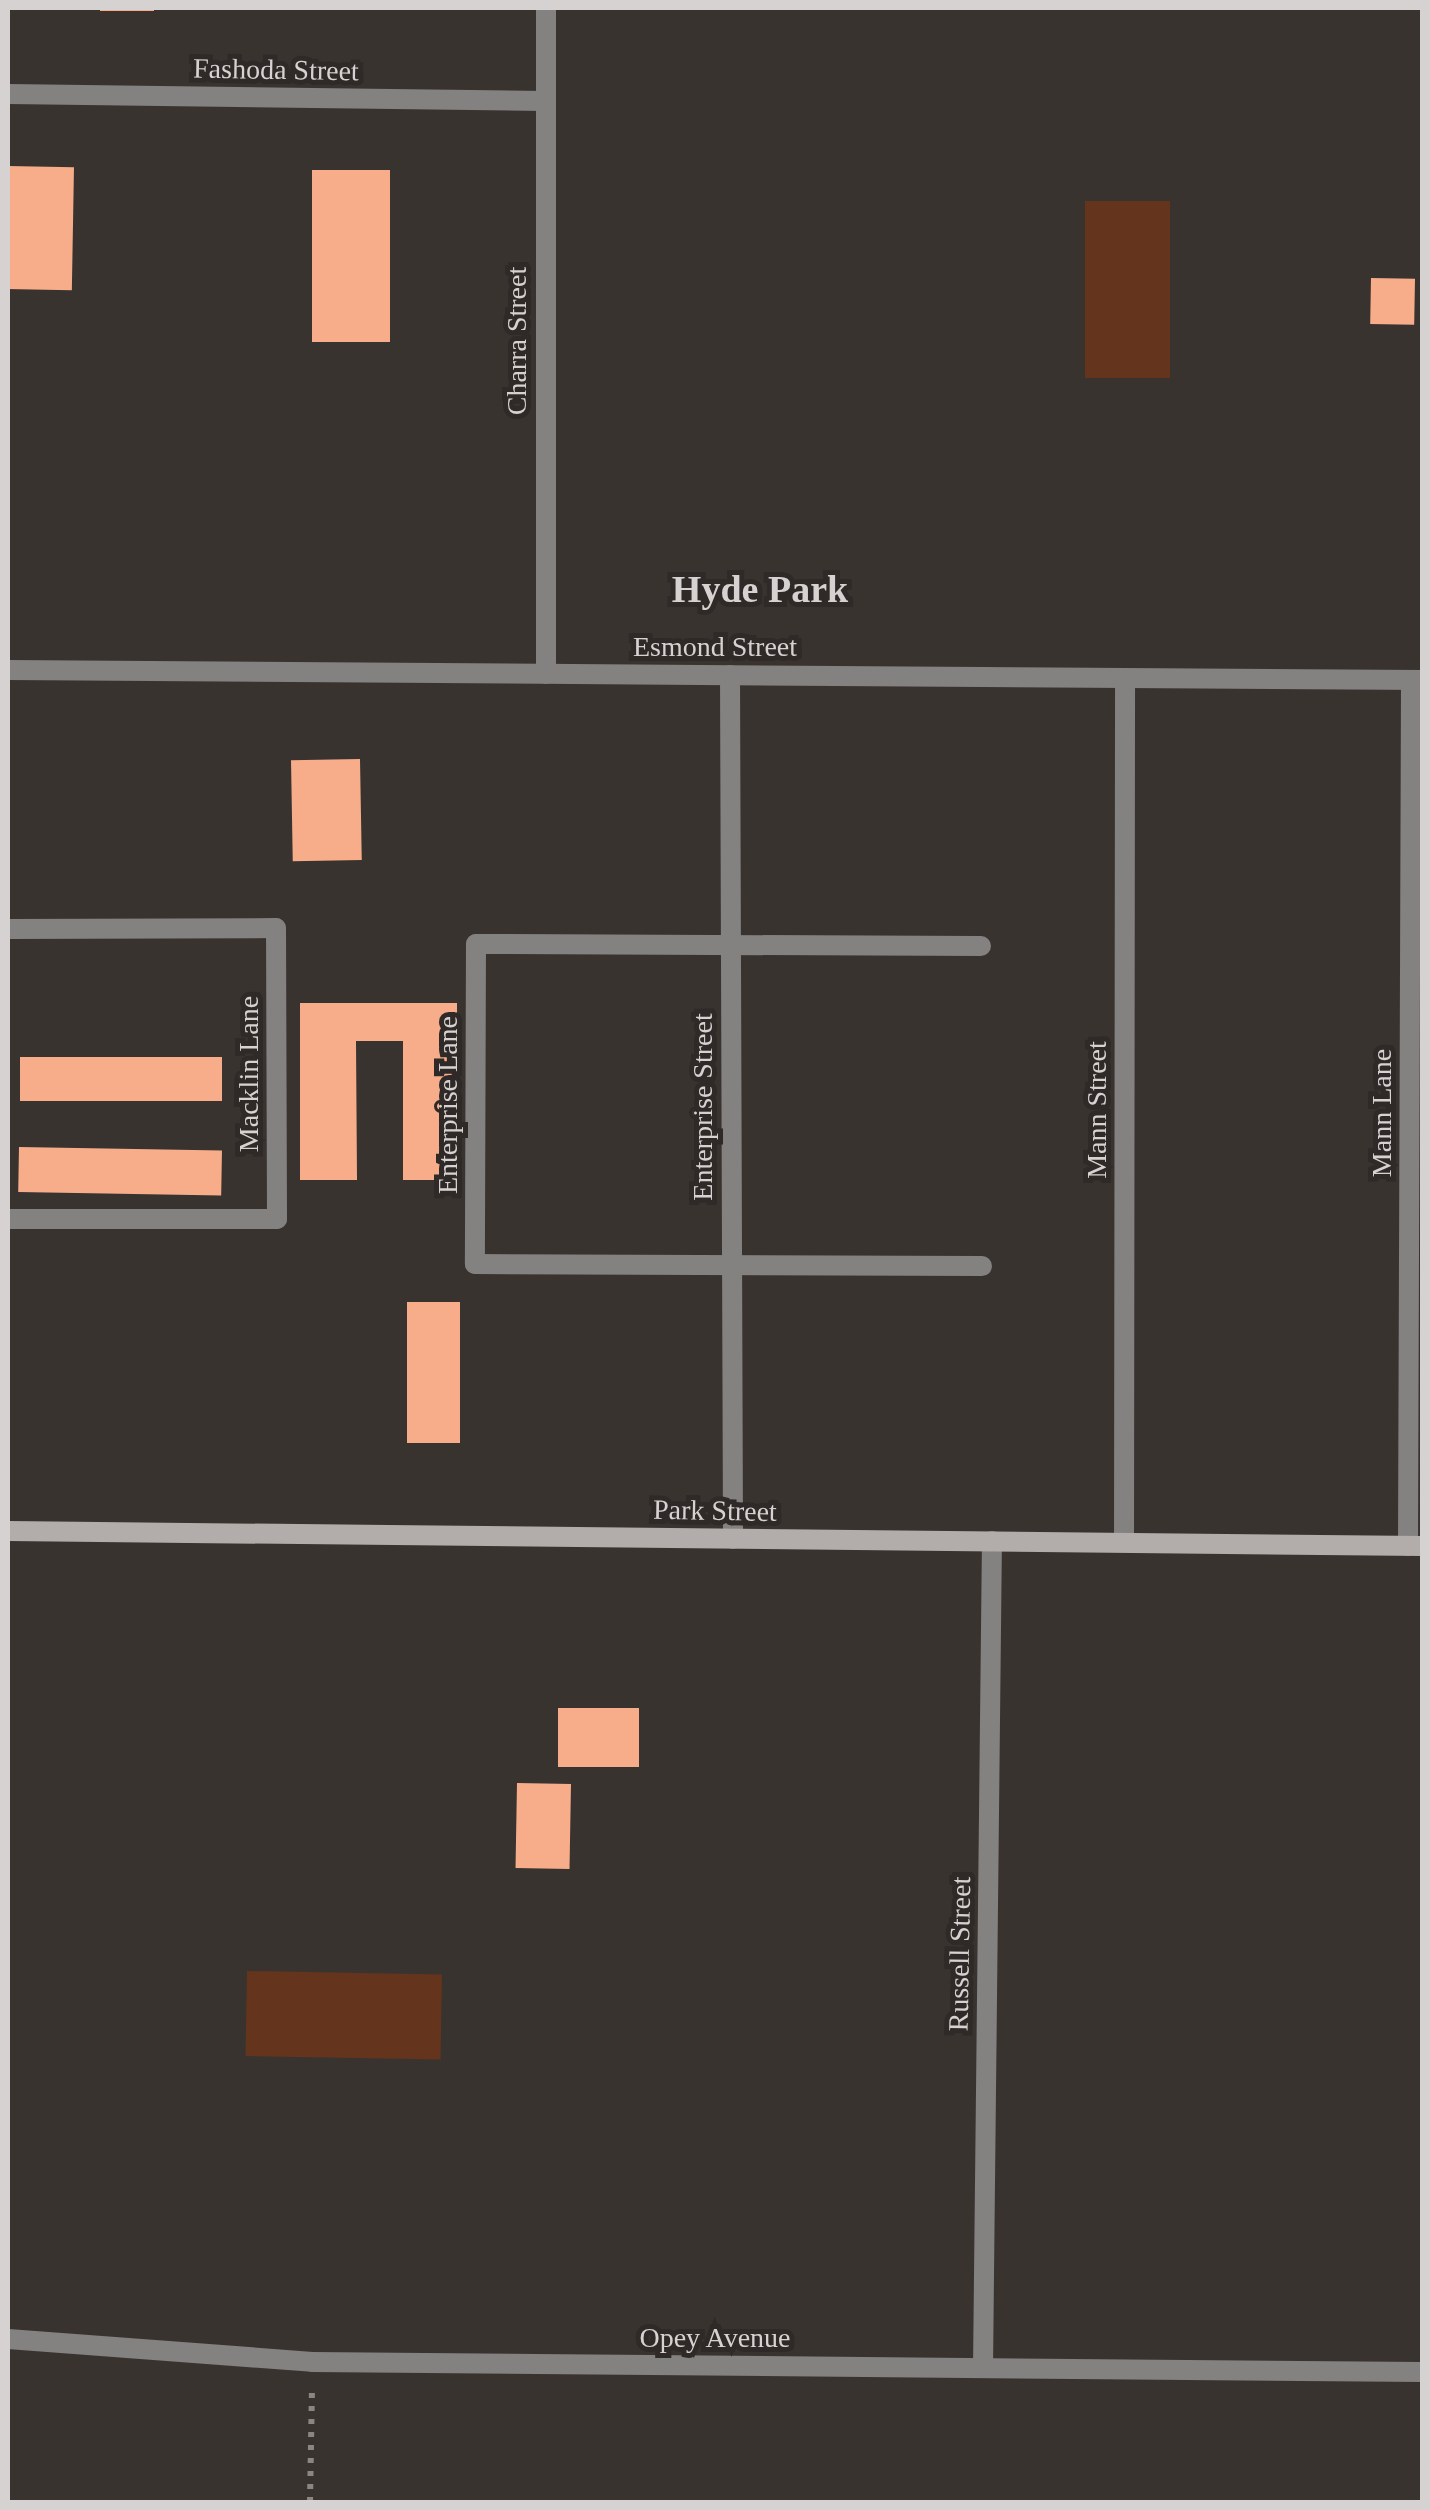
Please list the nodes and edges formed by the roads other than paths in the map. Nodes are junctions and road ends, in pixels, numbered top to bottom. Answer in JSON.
{"nodes":[{"id":1,"x":546,"y":8,"type":"edge"},
{"id":2,"x":8,"y":94,"type":"edge"},
{"id":3,"x":543,"y":100,"type":"junction"},
{"id":4,"x":8,"y":670,"type":"edge"},
{"id":5,"x":546,"y":674,"type":"junction"},
{"id":6,"x":730,"y":675,"type":"junction"},
{"id":7,"x":1125,"y":678,"type":"junction"},
{"id":8,"x":1416,"y":680,"type":"edge"},
{"id":9,"x":8,"y":929,"type":"edge"},
{"id":10,"x":730,"y":945,"type":"junction"},
{"id":11,"x":981,"y":946,"type":"dead end"},
{"id":12,"x":8,"y":1220,"type":"edge"},
{"id":13,"x":732,"y":1265,"type":"junction"},
{"id":14,"x":982,"y":1266,"type":"dead end"},
{"id":15,"x":8,"y":1531,"type":"edge"},
{"id":16,"x":732,"y":1538,"type":"junction"},
{"id":17,"x":992,"y":1541,"type":"junction"},
{"id":18,"x":1124,"y":1542,"type":"junction"},
{"id":19,"x":1415,"y":1546,"type":"edge"},
{"id":20,"x":8,"y":2339,"type":"edge"},
{"id":21,"x":983,"y":2368,"type":"junction"},
{"id":22,"x":1422,"y":2372,"type":"edge"}],
"edges":[{"from":1,"to":3,"type":"street","name":"Charra Street"},
{"from":2,"to":3,"type":"street","name":"Fashoda Street"},
{"from":3,"to":5,"type":"street","name":"Charra Street"},
{"from":4,"to":5,"type":"street","name":"Esmond Street"},
{"from":5,"to":6,"type":"street","name":"Esmond Street"},
{"from":6,"to":7,"type":"street","name":"Esmond Street"},
{"from":6,"to":10,"type":"street","name":"Enterprise Street"},
{"from":7,"to":8,"type":"street","name":"Esmond Street"},
{"from":7,"to":18,"type":"street","name":"Mann Street"},
{"from":8,"to":19,"type":"street","name":"Mann Lane"},
{"from":9,"to":12,"type":"street","name":"Macklin Lane"},
{"from":10,"to":11,"type":"street","name":"Enterprise Lane"},
{"from":10,"to":13,"type":"street","name":"Enterprise Street"},
{"from":10,"to":13,"type":"street","name":"Enterprise Lane"},
{"from":13,"to":14,"type":"street","name":"Enterprise Lane"},
{"from":13,"to":16,"type":"street","name":"Enterprise Street"},
{"from":15,"to":16,"type":"street","name":"Park Street"},
{"from":16,"to":17,"type":"street","name":"Park Street"},
{"from":17,"to":18,"type":"street","name":"Park Street"},
{"from":17,"to":21,"type":"street","name":"Russell Street"},
{"from":18,"to":19,"type":"street","name":"Park Street"},
{"from":20,"to":21,"type":"street","name":"Opey Avenue"},
{"from":21,"to":22,"type":"street","name":"Opey Avenue"}]}
